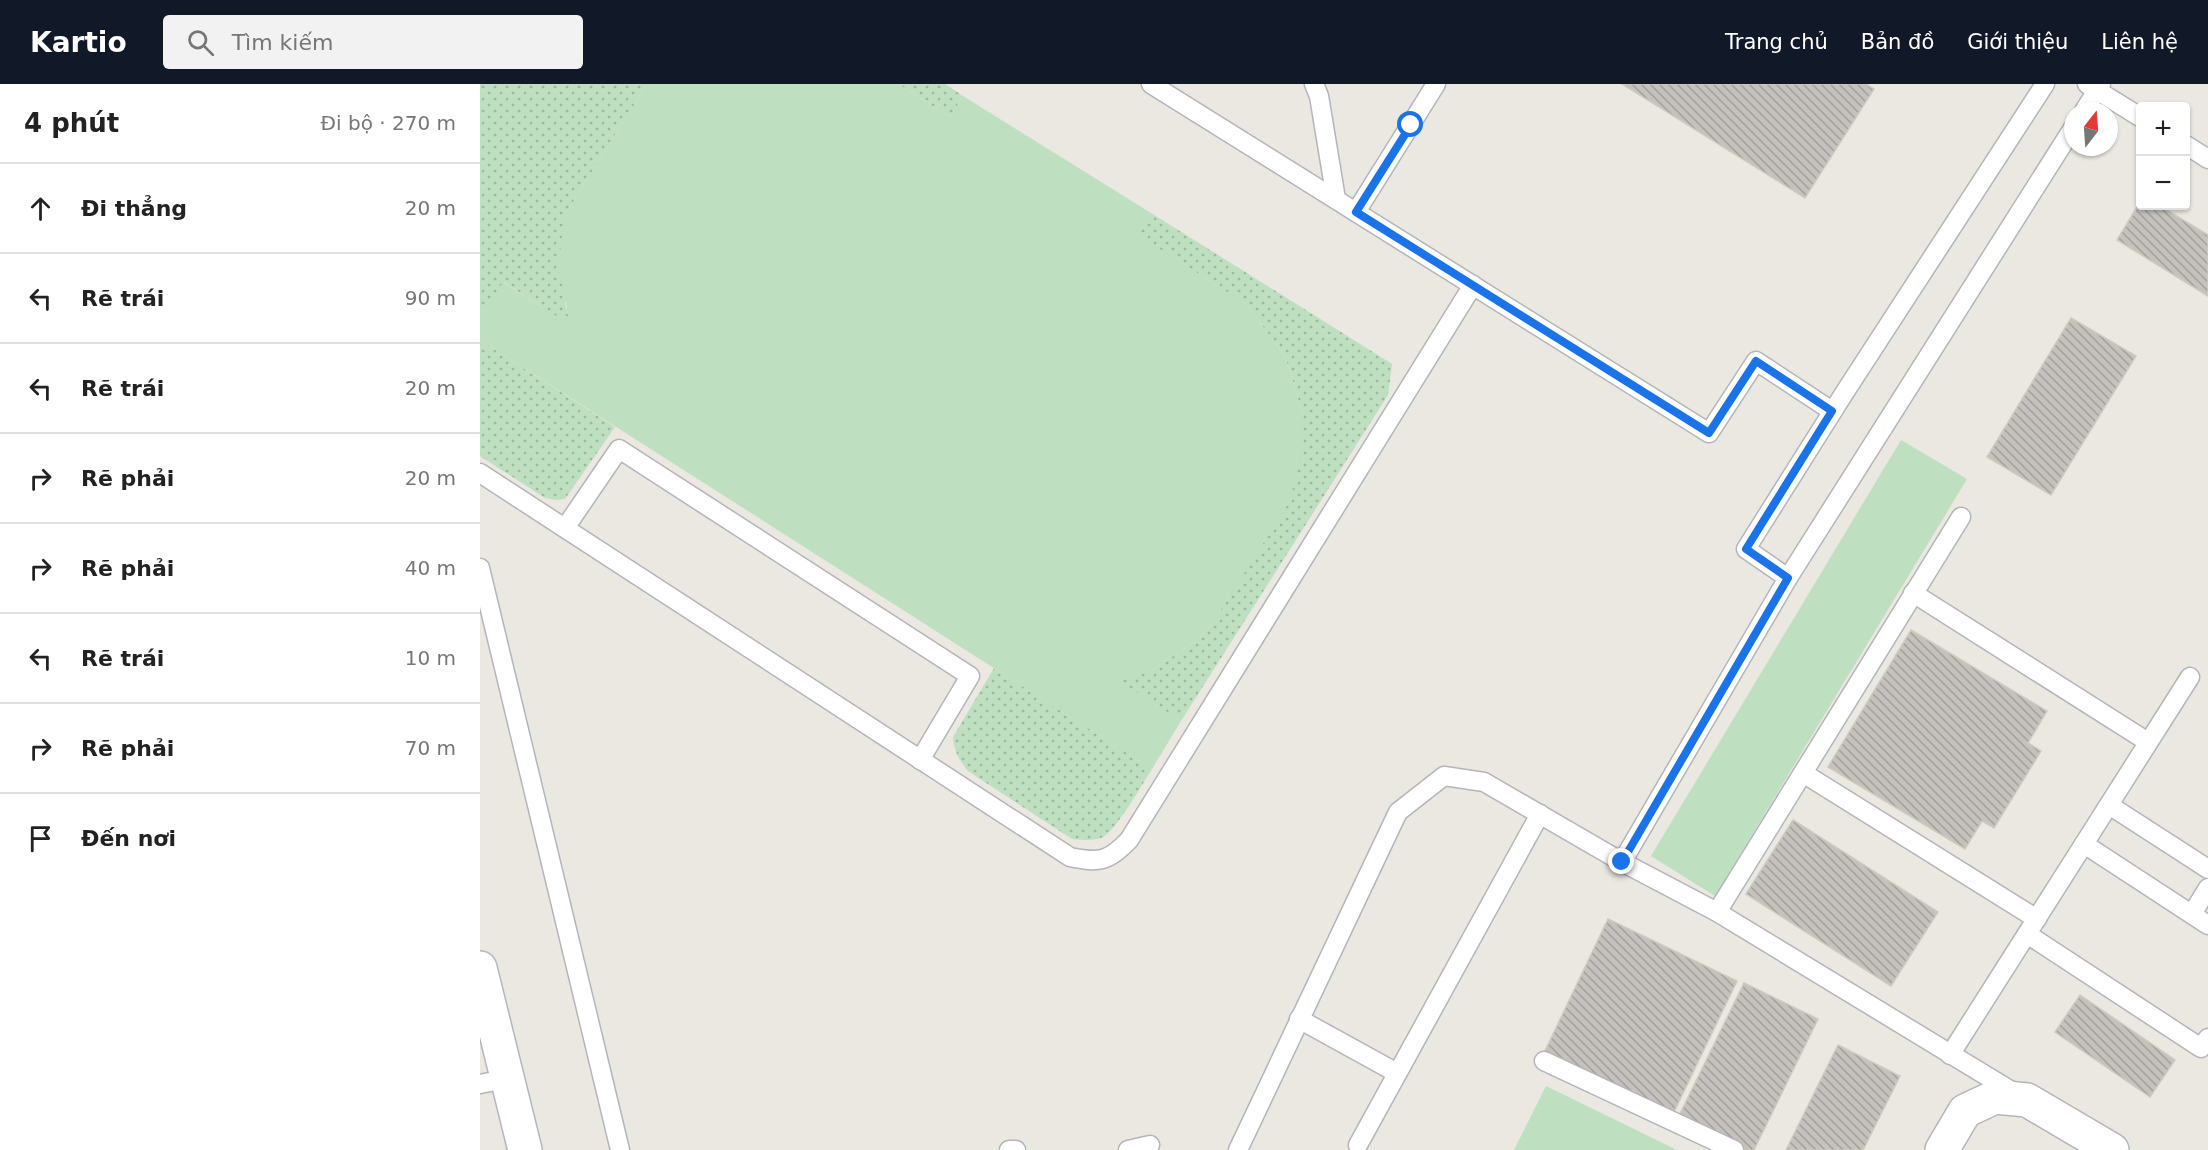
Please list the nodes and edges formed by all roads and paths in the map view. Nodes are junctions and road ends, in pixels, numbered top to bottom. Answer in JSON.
{"nodes":[{"id":1,"x":1151,"y":84,"type":"edge"},
{"id":2,"x":1314,"y":84,"type":"edge"},
{"id":3,"x":1436,"y":84,"type":"edge"},
{"id":4,"x":2045,"y":84,"type":"edge"},
{"id":5,"x":2095,"y":86,"type":"edge"},
{"id":6,"x":2088,"y":102,"type":"edge"},
{"id":7,"x":2136,"y":114,"type":"edge"},
{"id":8,"x":2064,"y":142,"type":"edge"},
{"id":9,"x":2190,"y":148,"type":"edge"},
{"id":10,"x":2208,"y":159,"type":"edge"},
{"id":11,"x":1336,"y":199,"type":"junction"},
{"id":12,"x":1356,"y":212,"type":"junction"},
{"id":13,"x":1473,"y":285,"type":"junction"},
{"id":14,"x":1832,"y":411,"type":"junction"},
{"id":15,"x":480,"y":473,"type":"edge"},
{"id":16,"x":1960,"y":517,"type":"dead end"},
{"id":17,"x":565,"y":528,"type":"junction"},
{"id":18,"x":480,"y":568,"type":"edge"},
{"id":19,"x":1788,"y":578,"type":"junction"},
{"id":20,"x":1913,"y":594,"type":"junction"},
{"id":21,"x":2190,"y":677,"type":"dead end"},
{"id":22,"x":2148,"y":742,"type":"junction"},
{"id":23,"x":920,"y":760,"type":"junction"},
{"id":24,"x":1803,"y":773,"type":"junction"},
{"id":25,"x":2109,"y":805,"type":"junction"},
{"id":26,"x":1540,"y":814,"type":"junction"},
{"id":27,"x":2084,"y":844,"type":"junction"},
{"id":28,"x":1622,"y":862,"type":"junction"},
{"id":29,"x":2208,"y":869,"type":"edge"},
{"id":30,"x":2208,"y":888,"type":"edge"},
{"id":31,"x":1717,"y":912,"type":"junction"},
{"id":32,"x":2192,"y":914,"type":"junction"},
{"id":33,"x":2208,"y":925,"type":"edge"},
{"id":34,"x":2032,"y":927,"type":"junction"},
{"id":35,"x":480,"y":968,"type":"edge"},
{"id":36,"x":1299,"y":1019,"type":"junction"},
{"id":37,"x":2208,"y":1038,"type":"edge"},
{"id":38,"x":1950,"y":1055,"type":"junction"},
{"id":39,"x":1544,"y":1061,"type":"dead end"},
{"id":40,"x":1397,"y":1073,"type":"junction"},
{"id":41,"x":493,"y":1082,"type":"edge"},
{"id":42,"x":2027,"y":1100,"type":"junction"},
{"id":43,"x":1150,"y":1145,"type":"dead end"},
{"id":44,"x":1358,"y":1145,"type":"dead end"},
{"id":45,"x":525,"y":1150,"type":"edge"},
{"id":46,"x":620,"y":1150,"type":"edge"},
{"id":47,"x":1009,"y":1150,"type":"edge"},
{"id":48,"x":1016,"y":1150,"type":"edge"},
{"id":49,"x":1128,"y":1150,"type":"edge"},
{"id":50,"x":1238,"y":1150,"type":"edge"},
{"id":51,"x":1734,"y":1150,"type":"edge"},
{"id":52,"x":1942,"y":1150,"type":"edge"},
{"id":53,"x":2112,"y":1150,"type":"edge"}],
"edges":[{"from":1,"to":11,"type":"lane"},
{"from":2,"to":11,"type":"lane"},
{"from":3,"to":12,"type":"lane"},
{"from":4,"to":14,"type":"lane"},
{"from":5,"to":6,"type":"lane"},
{"from":5,"to":7,"type":"lane"},
{"from":8,"to":19,"type":"lane"},
{"from":9,"to":10,"type":"lane"},
{"from":11,"to":12,"type":"lane"},
{"from":12,"to":13,"type":"lane"},
{"from":13,"to":14,"type":"lane"},
{"from":13,"to":23,"type":"lane"},
{"from":14,"to":19,"type":"lane"},
{"from":15,"to":17,"type":"lane"},
{"from":16,"to":20,"type":"lane"},
{"from":17,"to":23,"type":"lane"},
{"from":17,"to":23,"type":"lane"},
{"from":18,"to":46,"type":"lane"},
{"from":19,"to":28,"type":"lane"},
{"from":20,"to":22,"type":"lane"},
{"from":20,"to":24,"type":"lane"},
{"from":21,"to":22,"type":"lane"},
{"from":22,"to":25,"type":"lane"},
{"from":24,"to":31,"type":"lane"},
{"from":24,"to":34,"type":"lane"},
{"from":25,"to":27,"type":"lane"},
{"from":25,"to":29,"type":"lane"},
{"from":26,"to":28,"type":"lane"},
{"from":26,"to":36,"type":"lane"},
{"from":26,"to":40,"type":"lane"},
{"from":27,"to":32,"type":"lane"},
{"from":27,"to":34,"type":"lane"},
{"from":28,"to":31,"type":"lane"},
{"from":30,"to":32,"type":"lane"},
{"from":31,"to":38,"type":"lane"},
{"from":32,"to":33,"type":"lane"},
{"from":34,"to":37,"type":"lane"},
{"from":34,"to":38,"type":"lane"},
{"from":35,"to":41,"type":"street"},
{"from":36,"to":40,"type":"lane"},
{"from":36,"to":50,"type":"lane"},
{"from":38,"to":42,"type":"lane"},
{"from":39,"to":51,"type":"lane"},
{"from":40,"to":44,"type":"lane"},
{"from":41,"to":45,"type":"street"},
{"from":42,"to":52,"type":"street"},
{"from":42,"to":53,"type":"street"},
{"from":43,"to":49,"type":"lane"},
{"from":47,"to":48,"type":"lane"}]}
